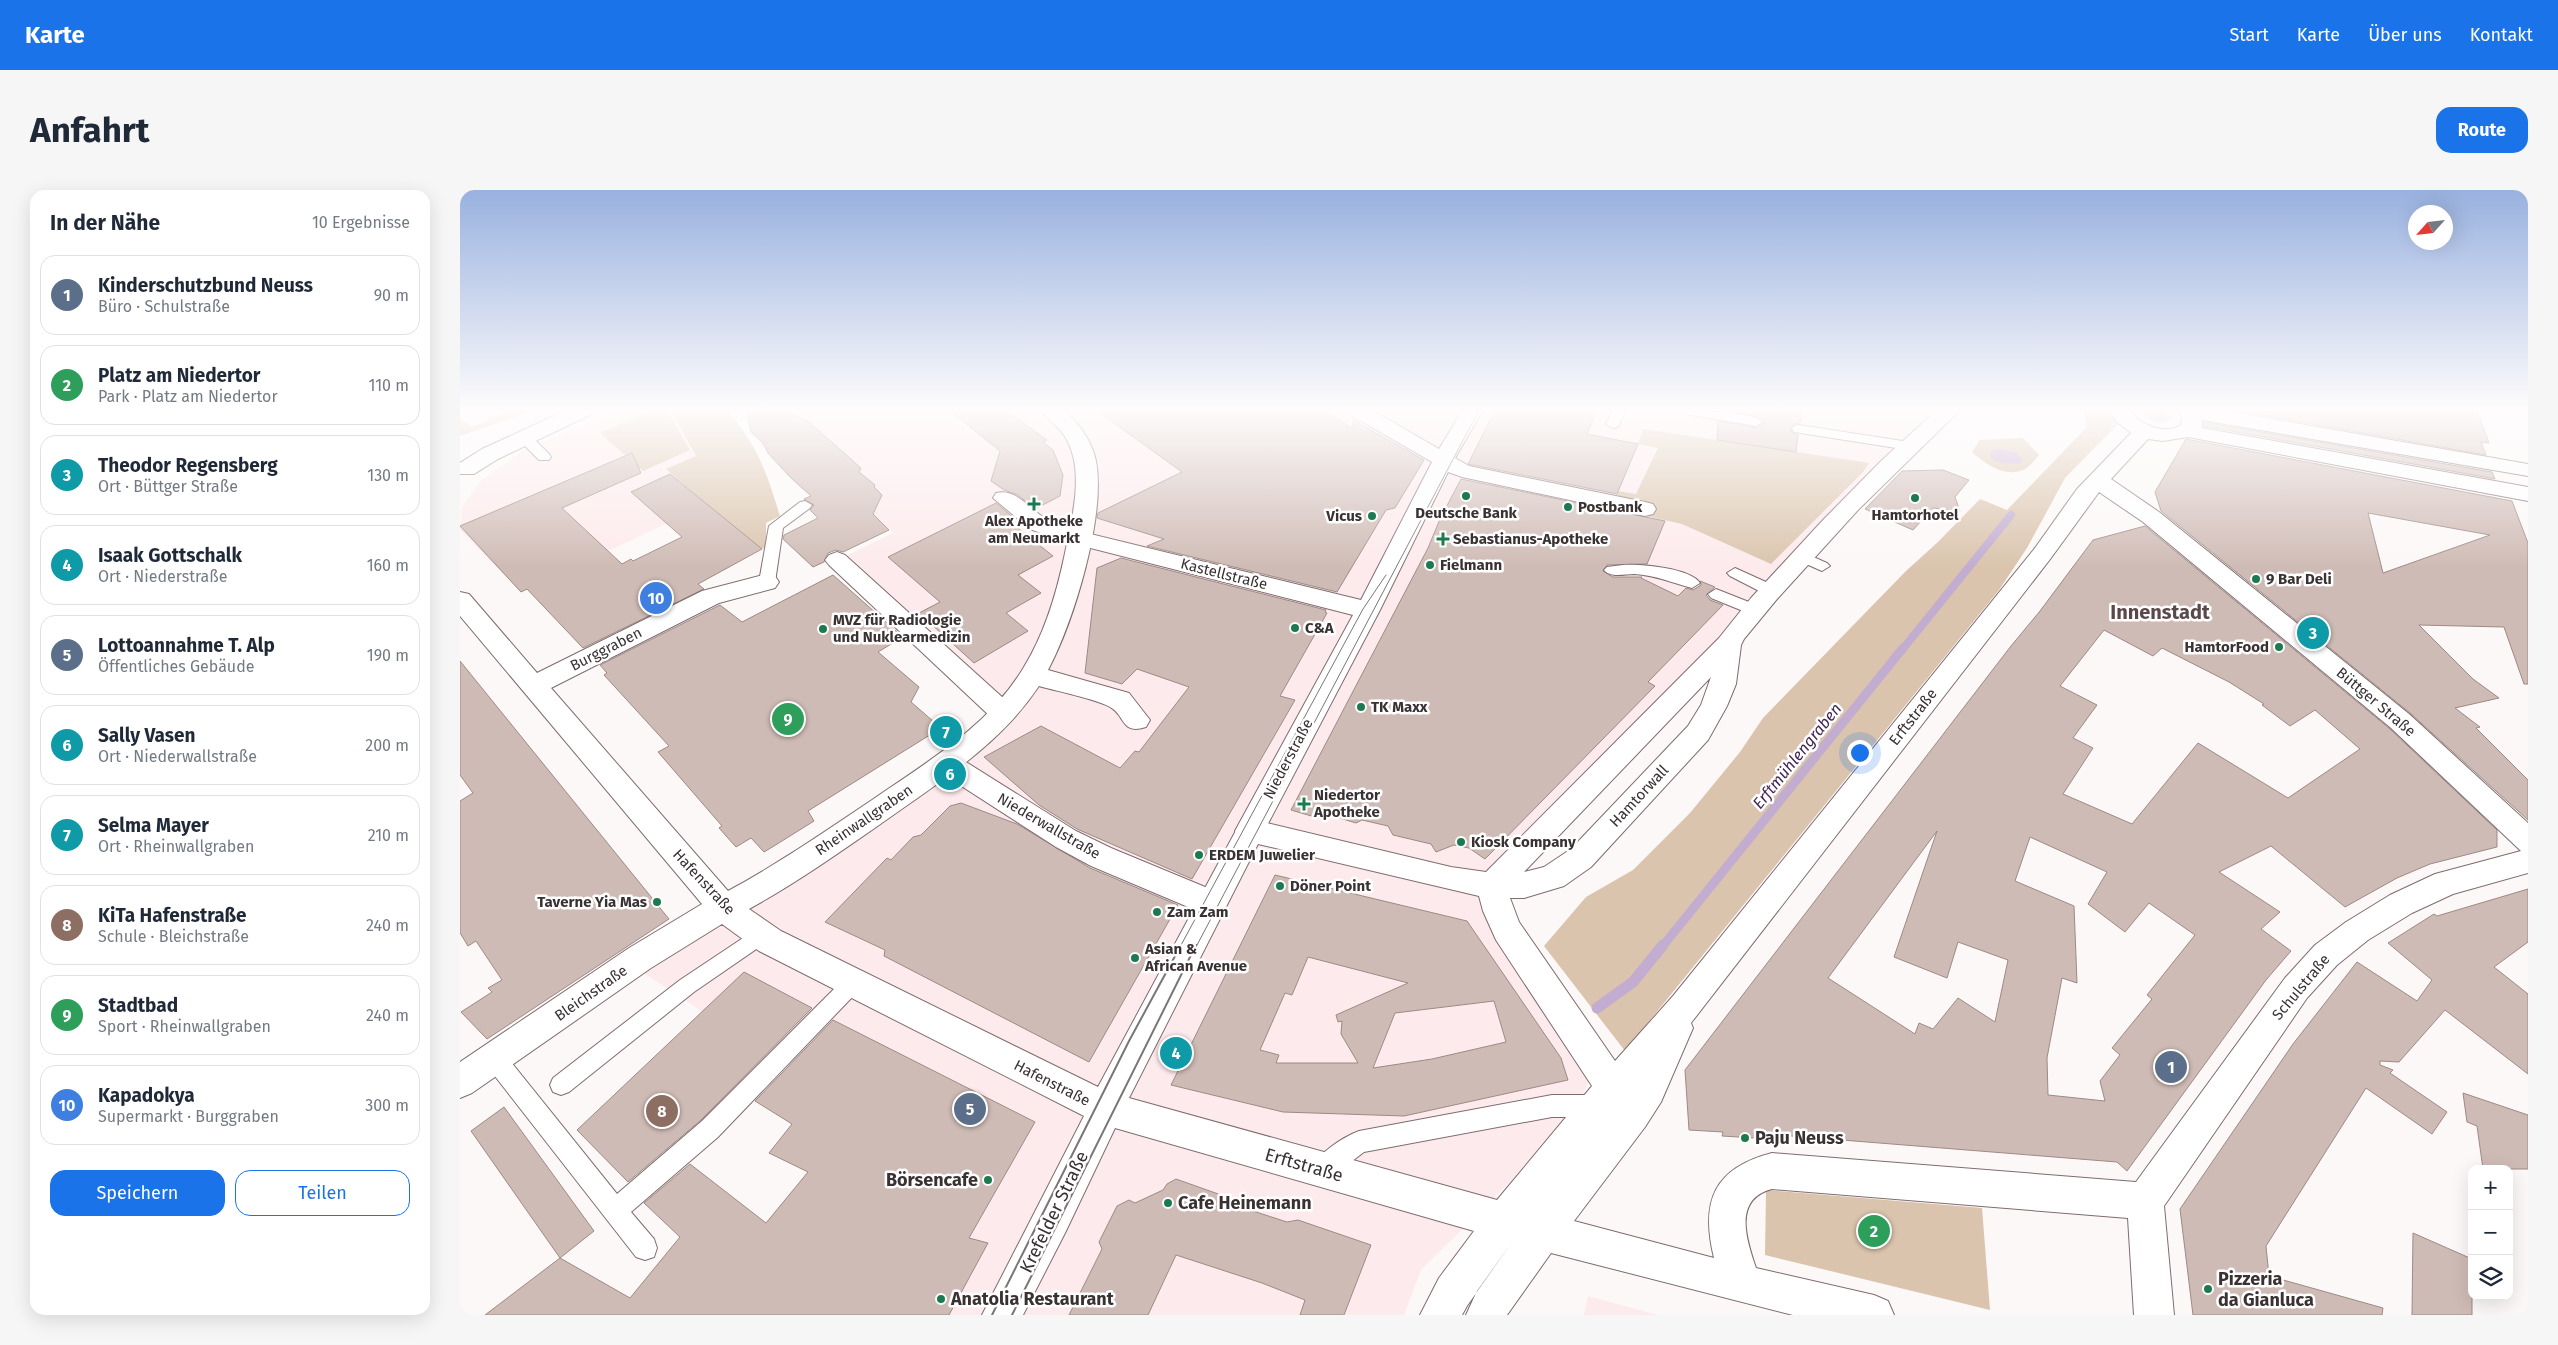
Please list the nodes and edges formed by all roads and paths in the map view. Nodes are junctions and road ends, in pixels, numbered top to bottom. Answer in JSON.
{"nodes":[{"id":1,"x":1087,"y":462,"type":"edge"},
{"id":2,"x":1443,"y":462,"type":"edge"},
{"id":3,"x":1447,"y":462,"type":"edge"},
{"id":4,"x":1892,"y":462,"type":"edge"},
{"id":5,"x":2113,"y":462,"type":"edge"},
{"id":6,"x":2387,"y":462,"type":"edge"},
{"id":7,"x":2479,"y":462,"type":"edge"},
{"id":8,"x":2528,"y":470,"type":"edge"},
{"id":9,"x":2097,"y":480,"type":"junction"},
{"id":10,"x":2528,"y":494,"type":"edge"},
{"id":11,"x":1004,"y":498,"type":"dead end"},
{"id":12,"x":805,"y":505,"type":"dead end"},
{"id":13,"x":1645,"y":509,"type":"dead end"},
{"id":14,"x":1080,"y":537,"type":"junction"},
{"id":15,"x":837,"y":560,"type":"dead end"},
{"id":16,"x":1612,"y":570,"type":"dead end"},
{"id":17,"x":1735,"y":573,"type":"dead end"},
{"id":18,"x":766,"y":582,"type":"joint"},
{"id":19,"x":1692,"y":583,"type":"dead end"},
{"id":20,"x":1772,"y":590,"type":"junction"},
{"id":21,"x":1716,"y":594,"type":"dead end"},
{"id":22,"x":1368,"y":610,"type":"junction"},
{"id":23,"x":1753,"y":610,"type":"junction"},
{"id":24,"x":464,"y":612,"type":"edge"},
{"id":25,"x":1728,"y":644,"type":"junction"},
{"id":26,"x":1033,"y":675,"type":"junction"},
{"id":27,"x":533,"y":686,"type":"junction"},
{"id":28,"x":1003,"y":713,"type":"junction"},
{"id":29,"x":1137,"y":720,"type":"dead end"},
{"id":30,"x":948,"y":764,"type":"junction"},
{"id":31,"x":1250,"y":831,"type":"junction"},
{"id":32,"x":2528,"y":841,"type":"edge"},
{"id":33,"x":2528,"y":861,"type":"edge"},
{"id":34,"x":1492,"y":886,"type":"junction"},
{"id":35,"x":1210,"y":903,"type":"junction"},
{"id":36,"x":724,"y":908,"type":"junction"},
{"id":37,"x":761,"y":935,"type":"junction"},
{"id":38,"x":853,"y":983,"type":"junction"},
{"id":39,"x":1685,"y":1006,"type":"junction"},
{"id":40,"x":495,"y":1059,"type":"junction"},
{"id":41,"x":460,"y":1082,"type":"edge"},
{"id":42,"x":562,"y":1085,"type":"dead end"},
{"id":43,"x":1605,"y":1096,"type":"junction"},
{"id":44,"x":1105,"y":1108,"type":"junction"},
{"id":45,"x":1322,"y":1170,"type":"junction"},
{"id":46,"x":2145,"y":1201,"type":"junction"},
{"id":47,"x":616,"y":1210,"type":"junction"},
{"id":48,"x":1504,"y":1221,"type":"junction"},
{"id":49,"x":1543,"y":1232,"type":"junction"},
{"id":50,"x":645,"y":1248,"type":"dead end"},
{"id":51,"x":1742,"y":1284,"type":"junction"},
{"id":52,"x":1002,"y":1315,"type":"edge"},
{"id":53,"x":1440,"y":1315,"type":"edge"},
{"id":54,"x":1486,"y":1315,"type":"edge"},
{"id":55,"x":1874,"y":1315,"type":"edge"},
{"id":56,"x":2154,"y":1315,"type":"edge"}],
"edges":[{"from":1,"to":14,"type":"street","name":"Rheinwallgraben"},
{"from":2,"to":22,"type":"street","name":"Niederstraße"},
{"from":3,"to":13,"type":"street"},
{"from":4,"to":20,"type":"street","name":"Hamtorwall"},
{"from":5,"to":9,"type":"street","name":"Erftstraße"},
{"from":6,"to":10,"type":"street"},
{"from":7,"to":8,"type":"street"},
{"from":9,"to":32,"type":"street","name":"Büttger Straße"},
{"from":9,"to":39,"type":"street","name":"Erftstraße"},
{"from":11,"to":14,"type":"street","name":"Kastellstraße"},
{"from":12,"to":18,"type":"lane","name":"Burggraben"},
{"from":14,"to":22,"type":"street","name":"Kastellstraße"},
{"from":14,"to":26,"type":"street","name":"Rheinwallgraben"},
{"from":15,"to":28,"type":"street"},
{"from":16,"to":19,"type":"lane"},
{"from":17,"to":20,"type":"lane"},
{"from":18,"to":27,"type":"street","name":"Burggraben"},
{"from":20,"to":23,"type":"street","name":"Hamtorwall"},
{"from":21,"to":23,"type":"lane"},
{"from":22,"to":31,"type":"street","name":"Niederstraße"},
{"from":23,"to":25,"type":"street","name":"Hamtorwall"},
{"from":24,"to":27,"type":"street","name":"Hafenstraße"},
{"from":25,"to":34,"type":"street","name":"Hamtorwall"},
{"from":25,"to":34,"type":"street","name":"Hamtorwall"},
{"from":26,"to":28,"type":"street","name":"Rheinwallgraben"},
{"from":26,"to":29,"type":"street"},
{"from":27,"to":36,"type":"street","name":"Hafenstraße"},
{"from":28,"to":30,"type":"street","name":"Rheinwallgraben"},
{"from":30,"to":35,"type":"street","name":"Niederwallstraße"},
{"from":30,"to":36,"type":"street","name":"Rheinwallgraben"},
{"from":31,"to":34,"type":"street","name":"Hamtorwall"},
{"from":31,"to":35,"type":"street","name":"Niederstraße"},
{"from":33,"to":46,"type":"street","name":"Schulstraße"},
{"from":34,"to":43,"type":"street"},
{"from":35,"to":44,"type":"street","name":"Niederstraße"},
{"from":36,"to":37,"type":"street","name":"Hafenstraße"},
{"from":36,"to":40,"type":"street","name":"Bleichstraße"},
{"from":37,"to":38,"type":"street","name":"Hafenstraße"},
{"from":37,"to":42,"type":"lane"},
{"from":38,"to":44,"type":"street","name":"Hafenstraße"},
{"from":38,"to":47,"type":"lane"},
{"from":39,"to":43,"type":"street","name":"Erftstraße"},
{"from":39,"to":49,"type":"street","name":"Erftstraße"},
{"from":40,"to":41,"type":"street","name":"Bleichstraße"},
{"from":40,"to":47,"type":"lane"},
{"from":43,"to":45,"type":"lane"},
{"from":43,"to":48,"type":"street","name":"Erftstraße"},
{"from":44,"to":45,"type":"street","name":"Erftstraße"},
{"from":44,"to":52,"type":"street","name":"Krefelder Straße"},
{"from":45,"to":48,"type":"street","name":"Erftstraße"},
{"from":46,"to":51,"type":"street"},
{"from":46,"to":56,"type":"street"},
{"from":47,"to":50,"type":"lane"},
{"from":48,"to":49,"type":"street","name":"Erftstraße"},
{"from":48,"to":53,"type":"street"},
{"from":49,"to":51,"type":"street"},
{"from":49,"to":54,"type":"street"},
{"from":51,"to":55,"type":"street"}]}
